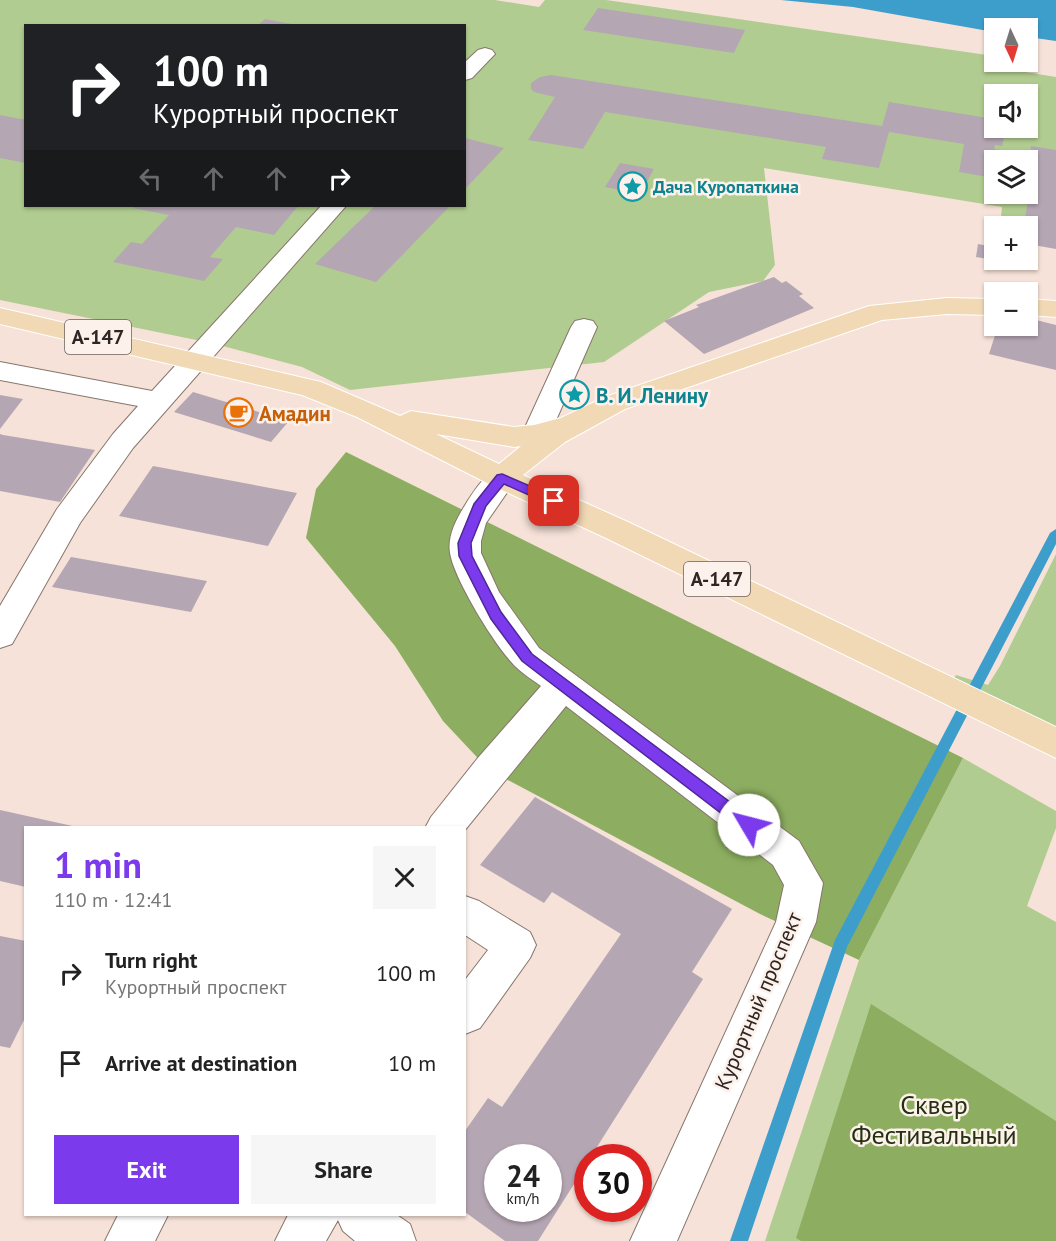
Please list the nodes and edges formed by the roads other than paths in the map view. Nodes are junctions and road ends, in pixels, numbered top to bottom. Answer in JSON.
{"nodes":[{"id":1,"x":485,"y":54,"type":"dead end"},
{"id":2,"x":466,"y":73,"type":"edge"},
{"id":3,"x":333,"y":207,"type":"edge"},
{"id":4,"x":984,"y":307,"type":"edge"},
{"id":5,"x":1038,"y":308,"type":"edge"},
{"id":6,"x":1056,"y":309,"type":"edge"},
{"id":7,"x":0,"y":316,"type":"edge"},
{"id":8,"x":584,"y":327,"type":"dead end"},
{"id":9,"x":197,"y":360,"type":"junction"},
{"id":10,"x":0,"y":371,"type":"edge"},
{"id":11,"x":158,"y":401,"type":"junction"},
{"id":12,"x":367,"y":411,"type":"junction"},
{"id":13,"x":577,"y":421,"type":"junction"},
{"id":14,"x":536,"y":434,"type":"junction"},
{"id":15,"x":502,"y":478,"type":"junction"},
{"id":16,"x":0,"y":635,"type":"edge"},
{"id":17,"x":563,"y":686,"type":"junction"},
{"id":18,"x":1056,"y":743,"type":"edge"},
{"id":19,"x":446,"y":826,"type":"edge"},
{"id":20,"x":466,"y":915,"type":"edge"},
{"id":21,"x":466,"y":1013,"type":"edge"},
{"id":22,"x":144,"y":1216,"type":"edge"},
{"id":23,"x":316,"y":1216,"type":"edge"},
{"id":24,"x":360,"y":1216,"type":"edge"},
{"id":25,"x":128,"y":1241,"type":"edge"},
{"id":26,"x":298,"y":1241,"type":"edge"},
{"id":27,"x":393,"y":1241,"type":"edge"},
{"id":28,"x":653,"y":1241,"type":"edge"}],
"edges":[{"from":1,"to":2,"type":"street"},
{"from":3,"to":9,"type":"street"},
{"from":4,"to":13,"type":"main road"},
{"from":5,"to":6,"type":"main road"},
{"from":7,"to":9,"type":"main road","number":"А-147"},
{"from":8,"to":14,"type":"street"},
{"from":9,"to":11,"type":"street"},
{"from":9,"to":12,"type":"main road","number":"А-147"},
{"from":10,"to":11,"type":"street"},
{"from":11,"to":16,"type":"street"},
{"from":12,"to":14,"type":"main road"},
{"from":12,"to":15,"type":"main road","number":"А-147"},
{"from":13,"to":14,"type":"main road"},
{"from":13,"to":15,"type":"main road"},
{"from":15,"to":17,"type":"street","name":"Курортный проспект"},
{"from":15,"to":18,"type":"main road","number":"А-147"},
{"from":17,"to":19,"type":"street"},
{"from":17,"to":28,"type":"street","name":"Курортный проспект"},
{"from":20,"to":21,"type":"street"},
{"from":22,"to":25,"type":"street"},
{"from":23,"to":26,"type":"street"},
{"from":24,"to":27,"type":"street"}]}
